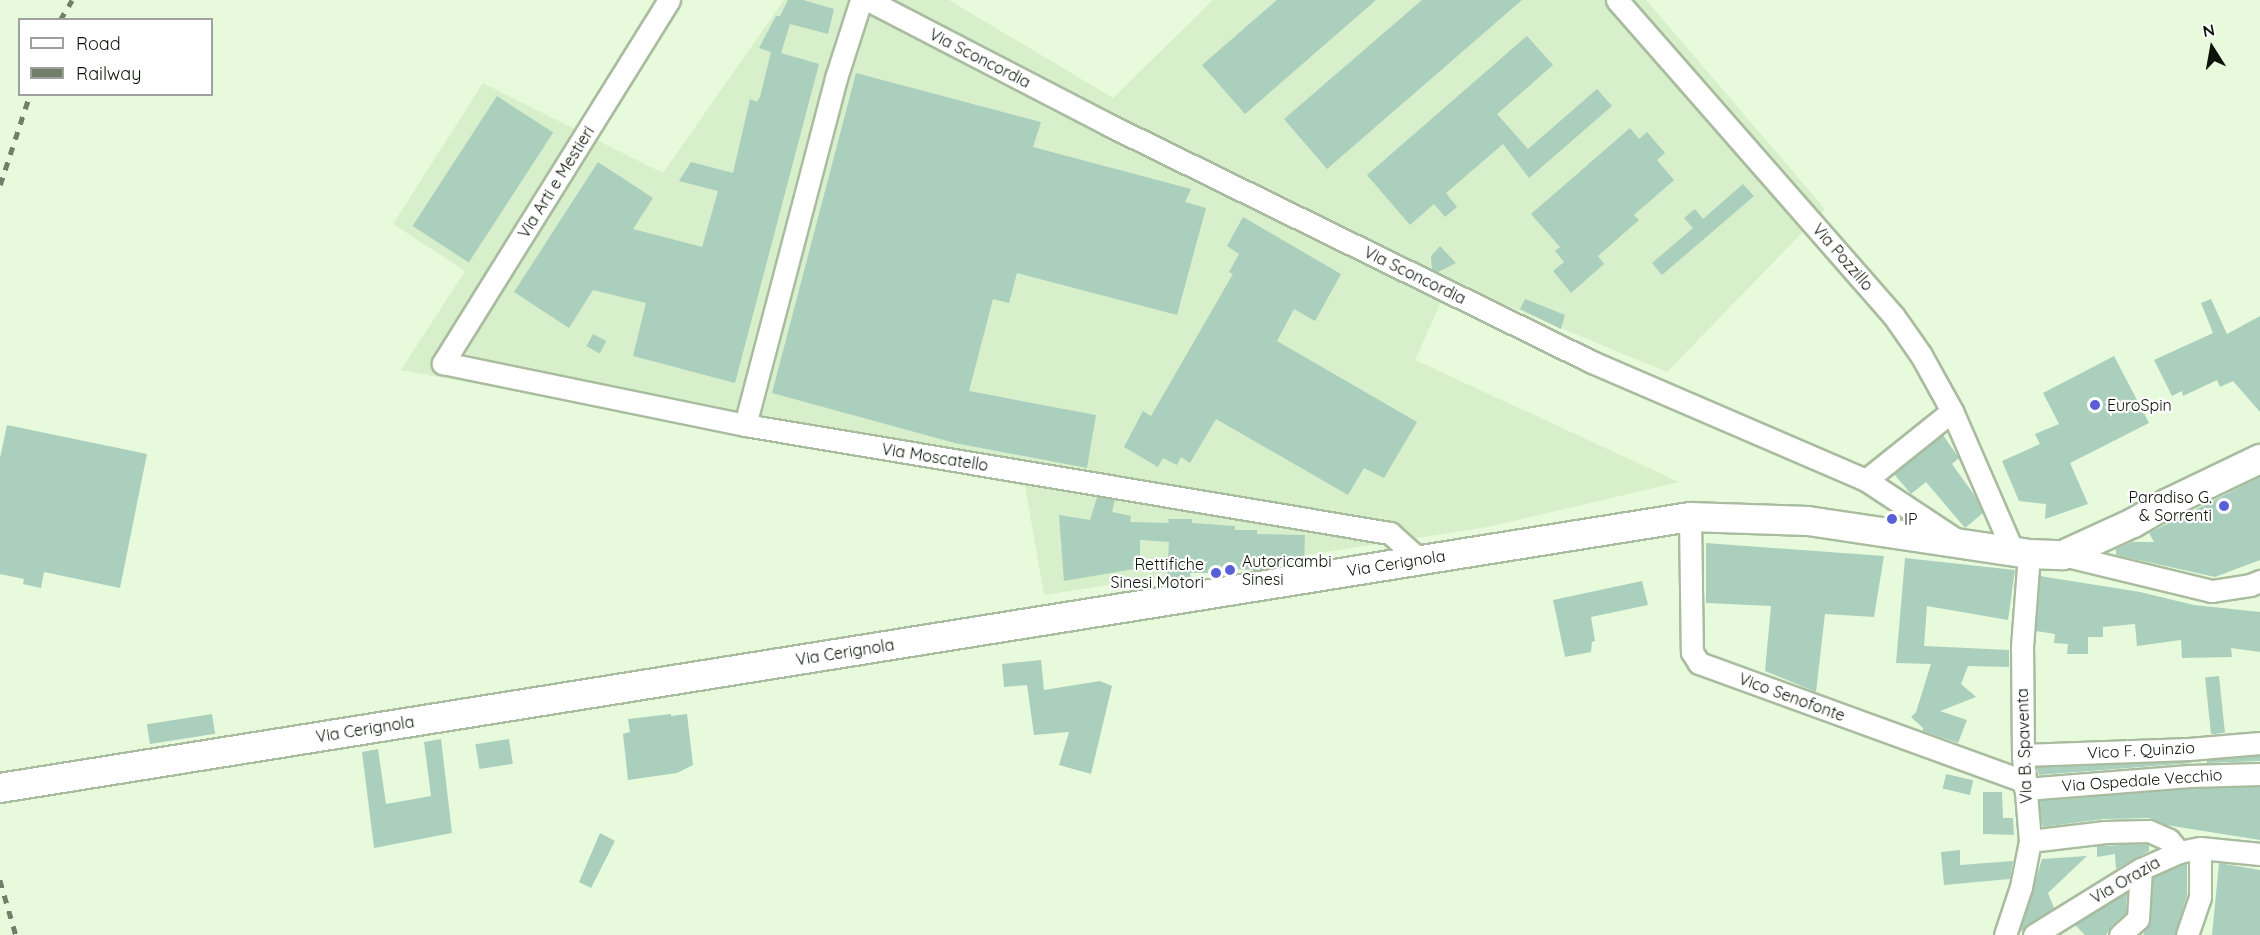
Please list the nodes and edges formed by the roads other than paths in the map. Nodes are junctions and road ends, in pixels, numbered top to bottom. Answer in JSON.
{"nodes":[{"id":1,"x":669,"y":0,"type":"edge"},
{"id":2,"x":861,"y":0,"type":"edge"},
{"id":3,"x":868,"y":0,"type":"edge"},
{"id":4,"x":1617,"y":0,"type":"edge"},
{"id":5,"x":443,"y":363,"type":"joint"},
{"id":6,"x":1952,"y":411,"type":"junction"},
{"id":7,"x":745,"y":425,"type":"junction"},
{"id":8,"x":2260,"y":459,"type":"edge"},
{"id":9,"x":1866,"y":480,"type":"junction"},
{"id":10,"x":1690,"y":517,"type":"junction"},
{"id":11,"x":1963,"y":545,"type":"junction"},
{"id":12,"x":2021,"y":553,"type":"junction"},
{"id":13,"x":2063,"y":555,"type":"junction"},
{"id":14,"x":1419,"y":559,"type":"junction"},
{"id":15,"x":2257,"y":585,"type":"edge"},
{"id":16,"x":2260,"y":743,"type":"edge"},
{"id":17,"x":2023,"y":755,"type":"junction"},
{"id":18,"x":2260,"y":774,"type":"edge"},
{"id":19,"x":2024,"y":785,"type":"junction"},
{"id":20,"x":0,"y":788,"type":"edge"},
{"id":21,"x":2030,"y":841,"type":"junction"},
{"id":22,"x":2200,"y":848,"type":"junction"},
{"id":23,"x":2179,"y":852,"type":"junction"},
{"id":24,"x":2260,"y":854,"type":"edge"},
{"id":25,"x":2141,"y":869,"type":"junction"},
{"id":26,"x":2005,"y":935,"type":"edge"},
{"id":27,"x":2034,"y":935,"type":"edge"},
{"id":28,"x":2120,"y":935,"type":"edge"},
{"id":29,"x":2187,"y":935,"type":"edge"}],
"edges":[{"from":1,"to":5,"type":"street","name":"Via Arti e Mestieri"},
{"from":2,"to":7,"type":"street"},
{"from":3,"to":9,"type":"street","name":"Via Sconcordia"},
{"from":4,"to":6,"type":"street","name":"Via Pozzillo"},
{"from":5,"to":7,"type":"street","name":"Via Moscatello"},
{"from":6,"to":9,"type":"street"},
{"from":6,"to":12,"type":"street","name":"Via Pozzillo"},
{"from":7,"to":14,"type":"street","name":"Via Moscatello"},
{"from":8,"to":13,"type":"street"},
{"from":9,"to":11,"type":"street","name":"Via Sconcordia"},
{"from":10,"to":11,"type":"street","name":"Via Cerignola"},
{"from":10,"to":14,"type":"street","name":"Via Cerignola"},
{"from":10,"to":19,"type":"street","name":"Vico Senofonte"},
{"from":11,"to":12,"type":"street","name":"Via Cerignola"},
{"from":12,"to":13,"type":"street","name":"Via Cerignola"},
{"from":12,"to":17,"type":"street","name":"Via B. Spaventa"},
{"from":13,"to":15,"type":"street"},
{"from":14,"to":20,"type":"street","name":"Via Cerignola"},
{"from":16,"to":17,"type":"street","name":"Vico F. Quinzio"},
{"from":17,"to":19,"type":"street","name":"Via B. Spaventa"},
{"from":18,"to":19,"type":"street","name":"Via Ospedale Vecchio"},
{"from":19,"to":21,"type":"street","name":"Via B. Spaventa"},
{"from":21,"to":23,"type":"street"},
{"from":21,"to":26,"type":"street","name":"Via B. Spaventa"},
{"from":22,"to":23,"type":"street","name":"Via Orazia"},
{"from":22,"to":24,"type":"street","name":"Via Orazia"},
{"from":22,"to":29,"type":"street"},
{"from":23,"to":25,"type":"street","name":"Via Orazia"},
{"from":25,"to":27,"type":"street","name":"Via Orazia"},
{"from":25,"to":28,"type":"street"}]}
